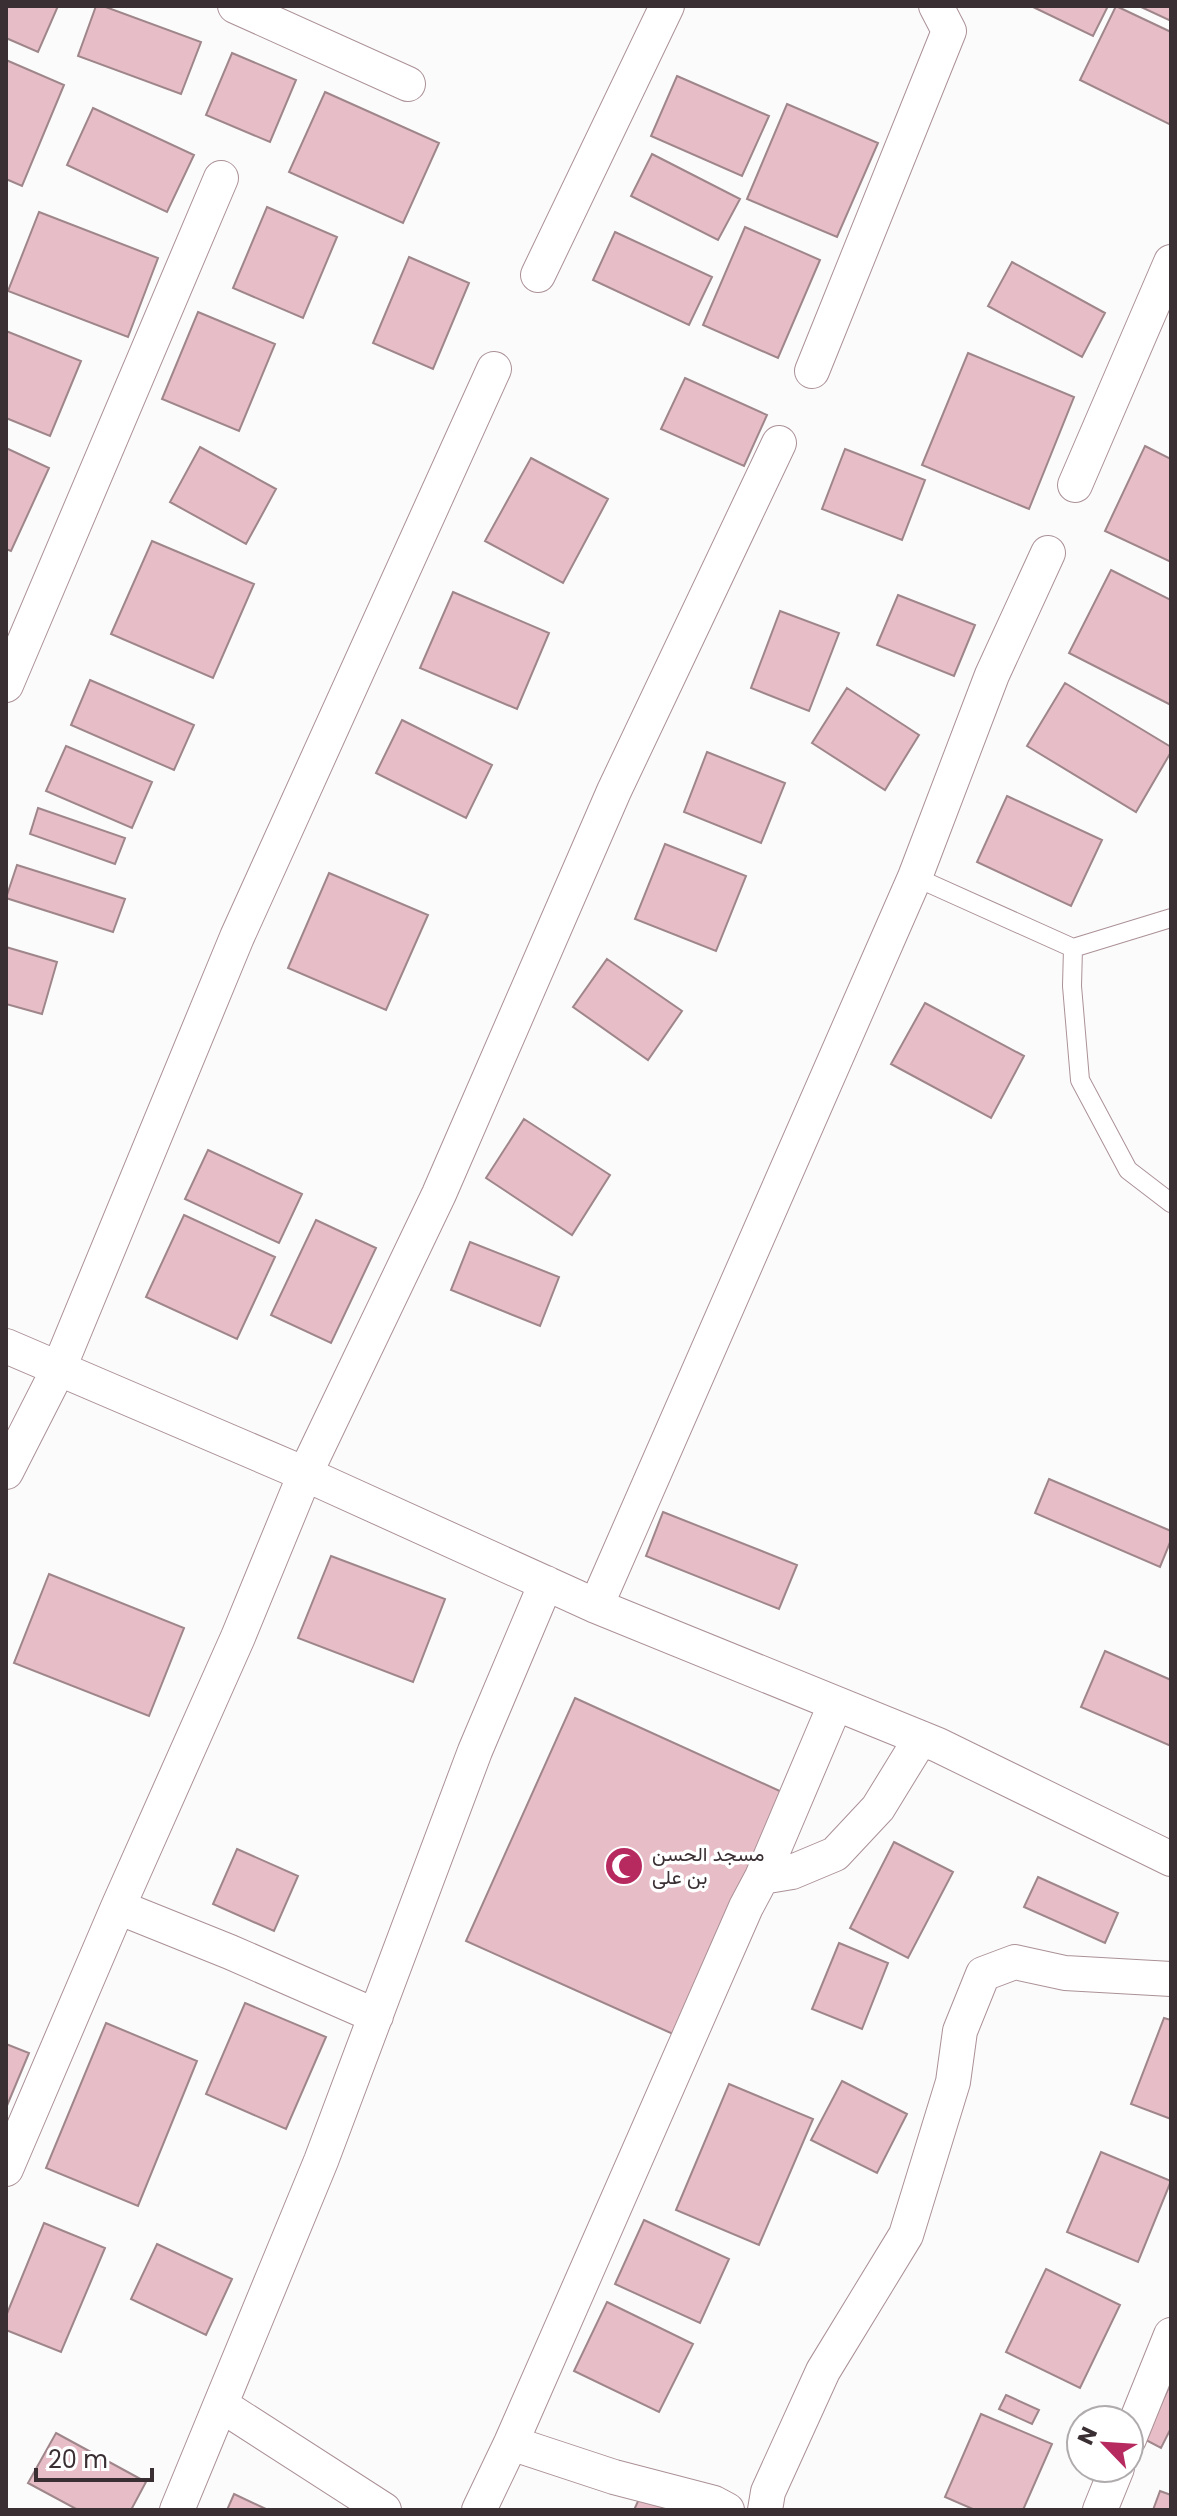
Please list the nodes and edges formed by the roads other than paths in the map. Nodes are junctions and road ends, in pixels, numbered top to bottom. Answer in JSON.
{"nodes":[{"id":1,"x":235,"y":6,"type":"edge"},
{"id":2,"x":667,"y":6,"type":"edge"},
{"id":3,"x":936,"y":6,"type":"edge"},
{"id":4,"x":408,"y":84,"type":"dead end"},
{"id":5,"x":221,"y":178,"type":"dead end"},
{"id":6,"x":1171,"y":262,"type":"edge"},
{"id":7,"x":538,"y":275,"type":"dead end"},
{"id":8,"x":494,"y":369,"type":"dead end"},
{"id":9,"x":812,"y":371,"type":"dead end"},
{"id":10,"x":779,"y":443,"type":"dead end"},
{"id":11,"x":1075,"y":485,"type":"dead end"},
{"id":12,"x":1048,"y":553,"type":"dead end"},
{"id":13,"x":18,"y":625,"type":"edge"},
{"id":14,"x":6,"y":685,"type":"edge"},
{"id":15,"x":915,"y":877,"type":"junction"},
{"id":16,"x":1171,"y":918,"type":"edge"},
{"id":17,"x":1073,"y":948,"type":"junction"},
{"id":18,"x":1171,"y":1203,"type":"edge"},
{"id":19,"x":6,"y":1346,"type":"edge"},
{"id":20,"x":59,"y":1368,"type":"junction"},
{"id":21,"x":6,"y":1472,"type":"edge"},
{"id":22,"x":305,"y":1474,"type":"junction"},
{"id":23,"x":546,"y":1583,"type":"junction"},
{"id":24,"x":596,"y":1606,"type":"junction"},
{"id":25,"x":835,"y":1705,"type":"junction"},
{"id":26,"x":921,"y":1738,"type":"junction"},
{"id":27,"x":1171,"y":1859,"type":"edge"},
{"id":28,"x":762,"y":1877,"type":"junction"},
{"id":29,"x":118,"y":1907,"type":"junction"},
{"id":30,"x":1171,"y":1979,"type":"edge"},
{"id":31,"x":376,"y":2016,"type":"junction"},
{"id":32,"x":6,"y":2169,"type":"edge"},
{"id":33,"x":1171,"y":2335,"type":"edge"},
{"id":34,"x":1143,"y":2404,"type":"edge"},
{"id":35,"x":221,"y":2405,"type":"junction"},
{"id":36,"x":511,"y":2443,"type":"junction"},
{"id":37,"x":1111,"y":2484,"type":"edge"},
{"id":38,"x":177,"y":2510,"type":"edge"},
{"id":39,"x":384,"y":2510,"type":"edge"},
{"id":40,"x":479,"y":2510,"type":"edge"},
{"id":41,"x":727,"y":2510,"type":"edge"},
{"id":42,"x":765,"y":2510,"type":"edge"},
{"id":43,"x":1100,"y":2510,"type":"edge"}],
"edges":[{"from":1,"to":4,"type":"street"},
{"from":2,"to":7,"type":"street"},
{"from":3,"to":9,"type":"street"},
{"from":5,"to":13,"type":"street"},
{"from":6,"to":11,"type":"street"},
{"from":8,"to":20,"type":"street"},
{"from":10,"to":22,"type":"street"},
{"from":12,"to":15,"type":"street"},
{"from":13,"to":14,"type":"street"},
{"from":15,"to":17,"type":"lane"},
{"from":15,"to":24,"type":"street"},
{"from":16,"to":17,"type":"lane"},
{"from":17,"to":18,"type":"lane"},
{"from":19,"to":20,"type":"street"},
{"from":20,"to":21,"type":"street"},
{"from":20,"to":22,"type":"street"},
{"from":22,"to":23,"type":"street"},
{"from":22,"to":29,"type":"street"},
{"from":23,"to":24,"type":"street"},
{"from":23,"to":31,"type":"street"},
{"from":24,"to":25,"type":"street"},
{"from":25,"to":26,"type":"street"},
{"from":25,"to":28,"type":"street"},
{"from":26,"to":27,"type":"street"},
{"from":26,"to":28,"type":"street"},
{"from":28,"to":36,"type":"street"},
{"from":29,"to":31,"type":"street"},
{"from":29,"to":32,"type":"street"},
{"from":30,"to":42,"type":"street"},
{"from":31,"to":35,"type":"street"},
{"from":33,"to":34,"type":"street"},
{"from":35,"to":38,"type":"street"},
{"from":35,"to":39,"type":"street"},
{"from":36,"to":40,"type":"street"},
{"from":36,"to":41,"type":"street"},
{"from":37,"to":43,"type":"street"}]}
